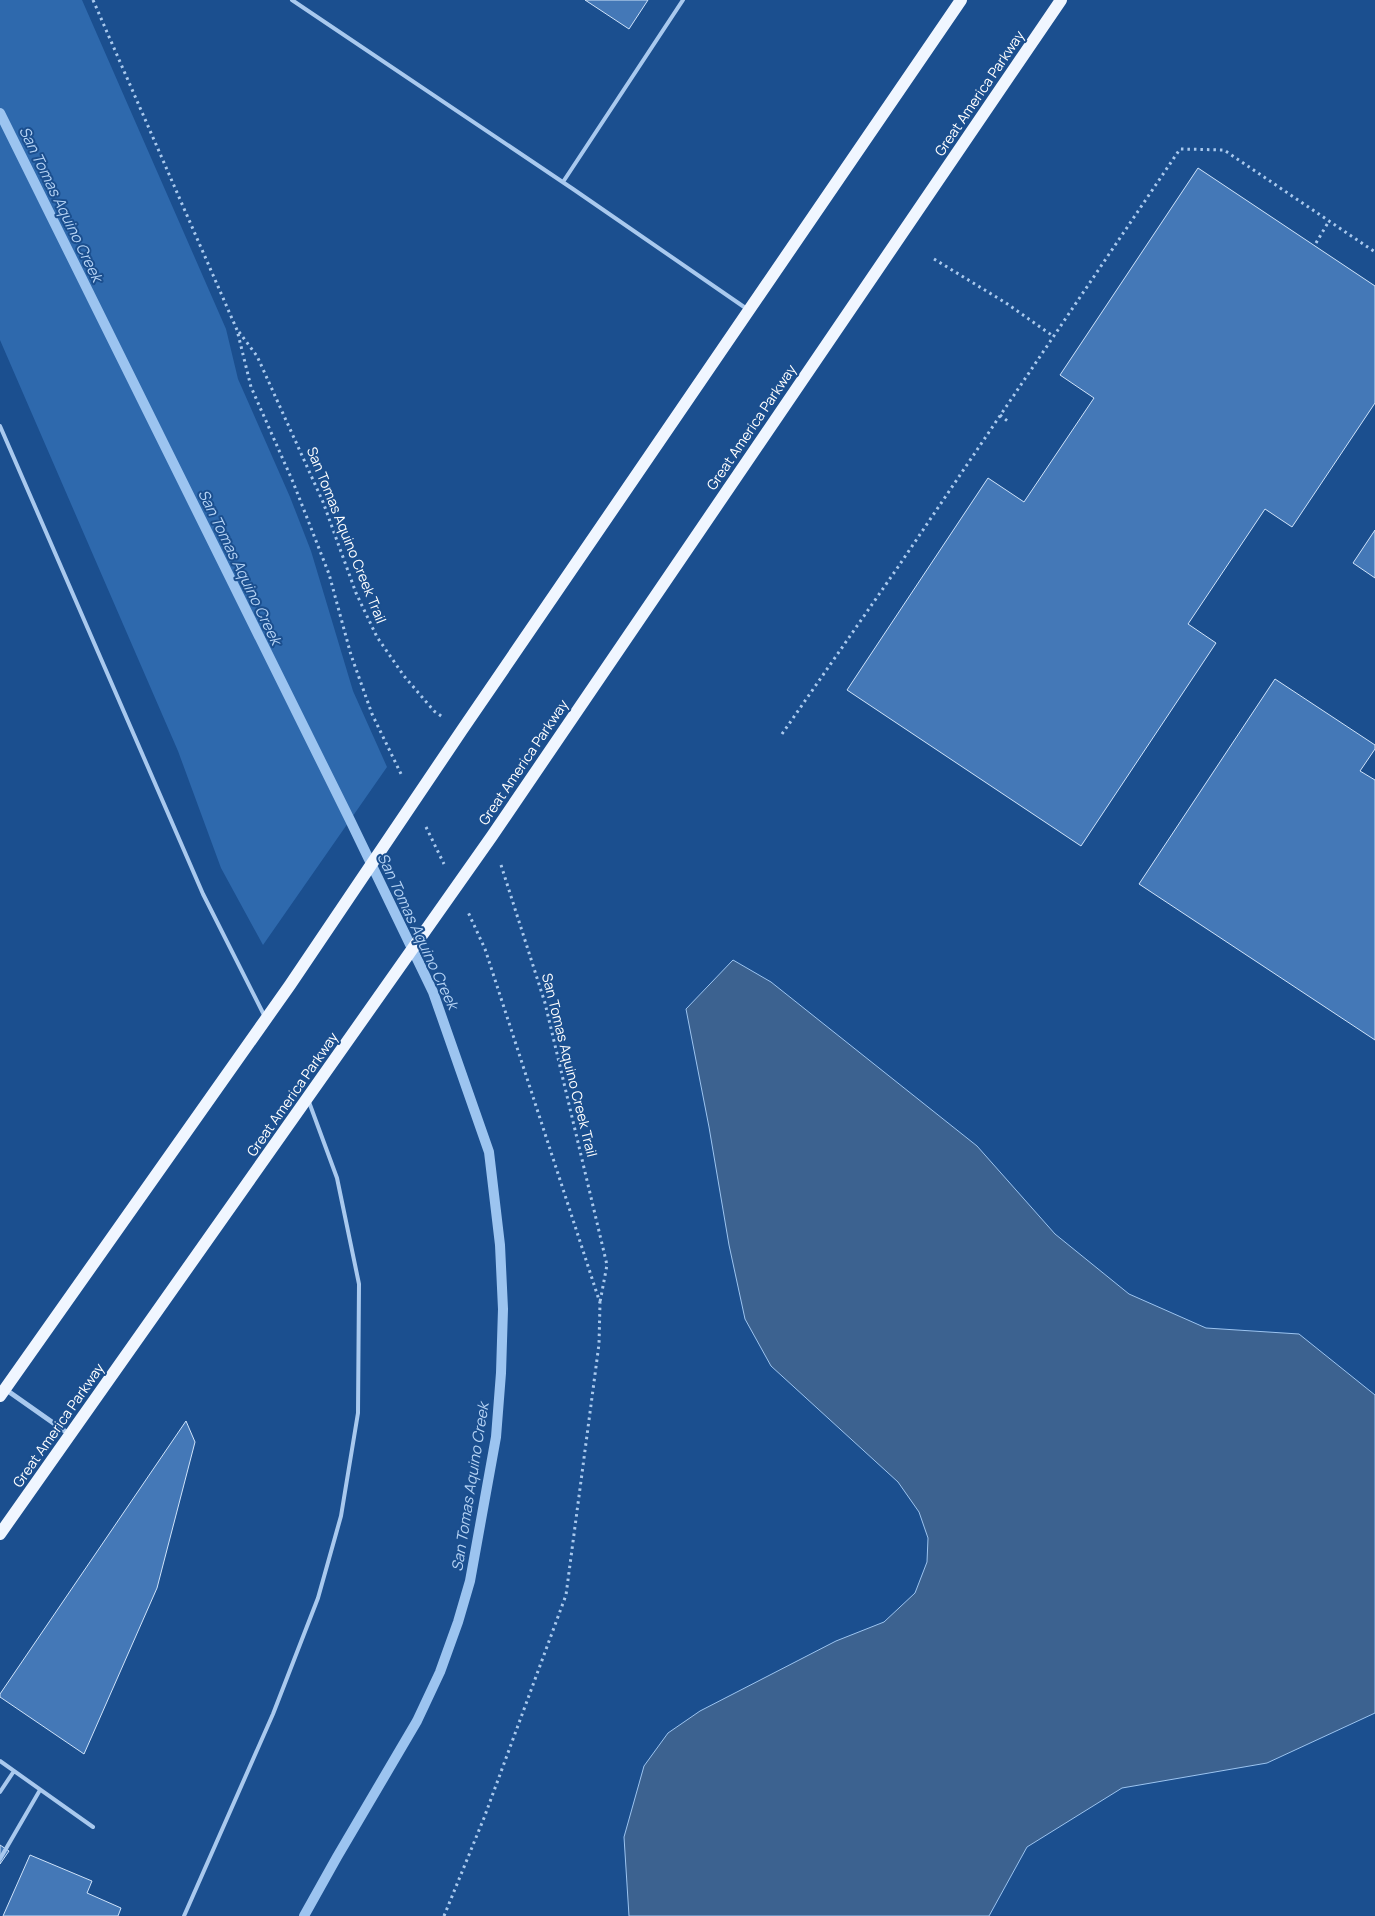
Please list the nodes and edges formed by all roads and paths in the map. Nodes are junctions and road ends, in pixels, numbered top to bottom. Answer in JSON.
{"nodes":[{"id":1,"x":292,"y":0,"type":"edge"},
{"id":2,"x":683,"y":0,"type":"edge"},
{"id":3,"x":961,"y":0,"type":"edge"},
{"id":4,"x":1061,"y":0,"type":"edge"},
{"id":5,"x":563,"y":182,"type":"junction"},
{"id":6,"x":1329,"y":221,"type":"junction"},
{"id":7,"x":1316,"y":243,"type":"dead end"},
{"id":8,"x":1375,"y":252,"type":"edge"},
{"id":9,"x":934,"y":259,"type":"dead end"},
{"id":10,"x":749,"y":310,"type":"junction"},
{"id":11,"x":237,"y":330,"type":"dead end"},
{"id":12,"x":1053,"y":336,"type":"junction"},
{"id":13,"x":1000,"y":415,"type":"junction"},
{"id":14,"x":1010,"y":423,"type":"dead end"},
{"id":15,"x":0,"y":426,"type":"edge"},
{"id":16,"x":462,"y":730,"type":"junction"},
{"id":17,"x":782,"y":734,"type":"dead end"},
{"id":18,"x":492,"y":836,"type":"junction"},
{"id":19,"x":266,"y":1019,"type":"junction"},
{"id":20,"x":308,"y":1098,"type":"junction"},
{"id":21,"x":600,"y":1303,"type":"dead end"},
{"id":22,"x":2,"y":1390,"type":"edge"},
{"id":23,"x":70,"y":1435,"type":"junction"},
{"id":24,"x":0,"y":1534,"type":"edge"},
{"id":25,"x":0,"y":1762,"type":"edge"},
{"id":26,"x":14,"y":1771,"type":"junction"},
{"id":27,"x":40,"y":1790,"type":"junction"},
{"id":28,"x":0,"y":1792,"type":"edge"},
{"id":29,"x":93,"y":1827,"type":"dead end"},
{"id":30,"x":0,"y":1859,"type":"edge"},
{"id":31,"x":184,"y":1916,"type":"edge"}],
"edges":[{"from":1,"to":5,"type":"lane"},
{"from":2,"to":5,"type":"lane"},
{"from":3,"to":10,"type":"main road"},
{"from":4,"to":18,"type":"main road","name":"Great America Parkway"},
{"from":5,"to":10,"type":"lane"},
{"from":6,"to":7,"type":"path"},
{"from":6,"to":8,"type":"path"},
{"from":6,"to":12,"type":"path"},
{"from":9,"to":12,"type":"path"},
{"from":10,"to":16,"type":"main road"},
{"from":11,"to":16,"type":"path","name":"San Tomas Aquino Creek Trail"},
{"from":12,"to":13,"type":"path"},
{"from":13,"to":14,"type":"path"},
{"from":13,"to":17,"type":"path"},
{"from":15,"to":19,"type":"lane"},
{"from":16,"to":19,"type":"main road"},
{"from":18,"to":20,"type":"main road","name":"Great America Parkway"},
{"from":18,"to":21,"type":"path","name":"San Tomas Aquino Creek Trail"},
{"from":19,"to":22,"type":"main road"},
{"from":20,"to":23,"type":"main road","name":"Great America Parkway"},
{"from":20,"to":31,"type":"lane"},
{"from":22,"to":23,"type":"street"},
{"from":23,"to":24,"type":"main road","name":"Great America Parkway"},
{"from":25,"to":26,"type":"lane"},
{"from":26,"to":27,"type":"lane"},
{"from":26,"to":28,"type":"lane"},
{"from":27,"to":29,"type":"lane"},
{"from":27,"to":30,"type":"lane"}]}
